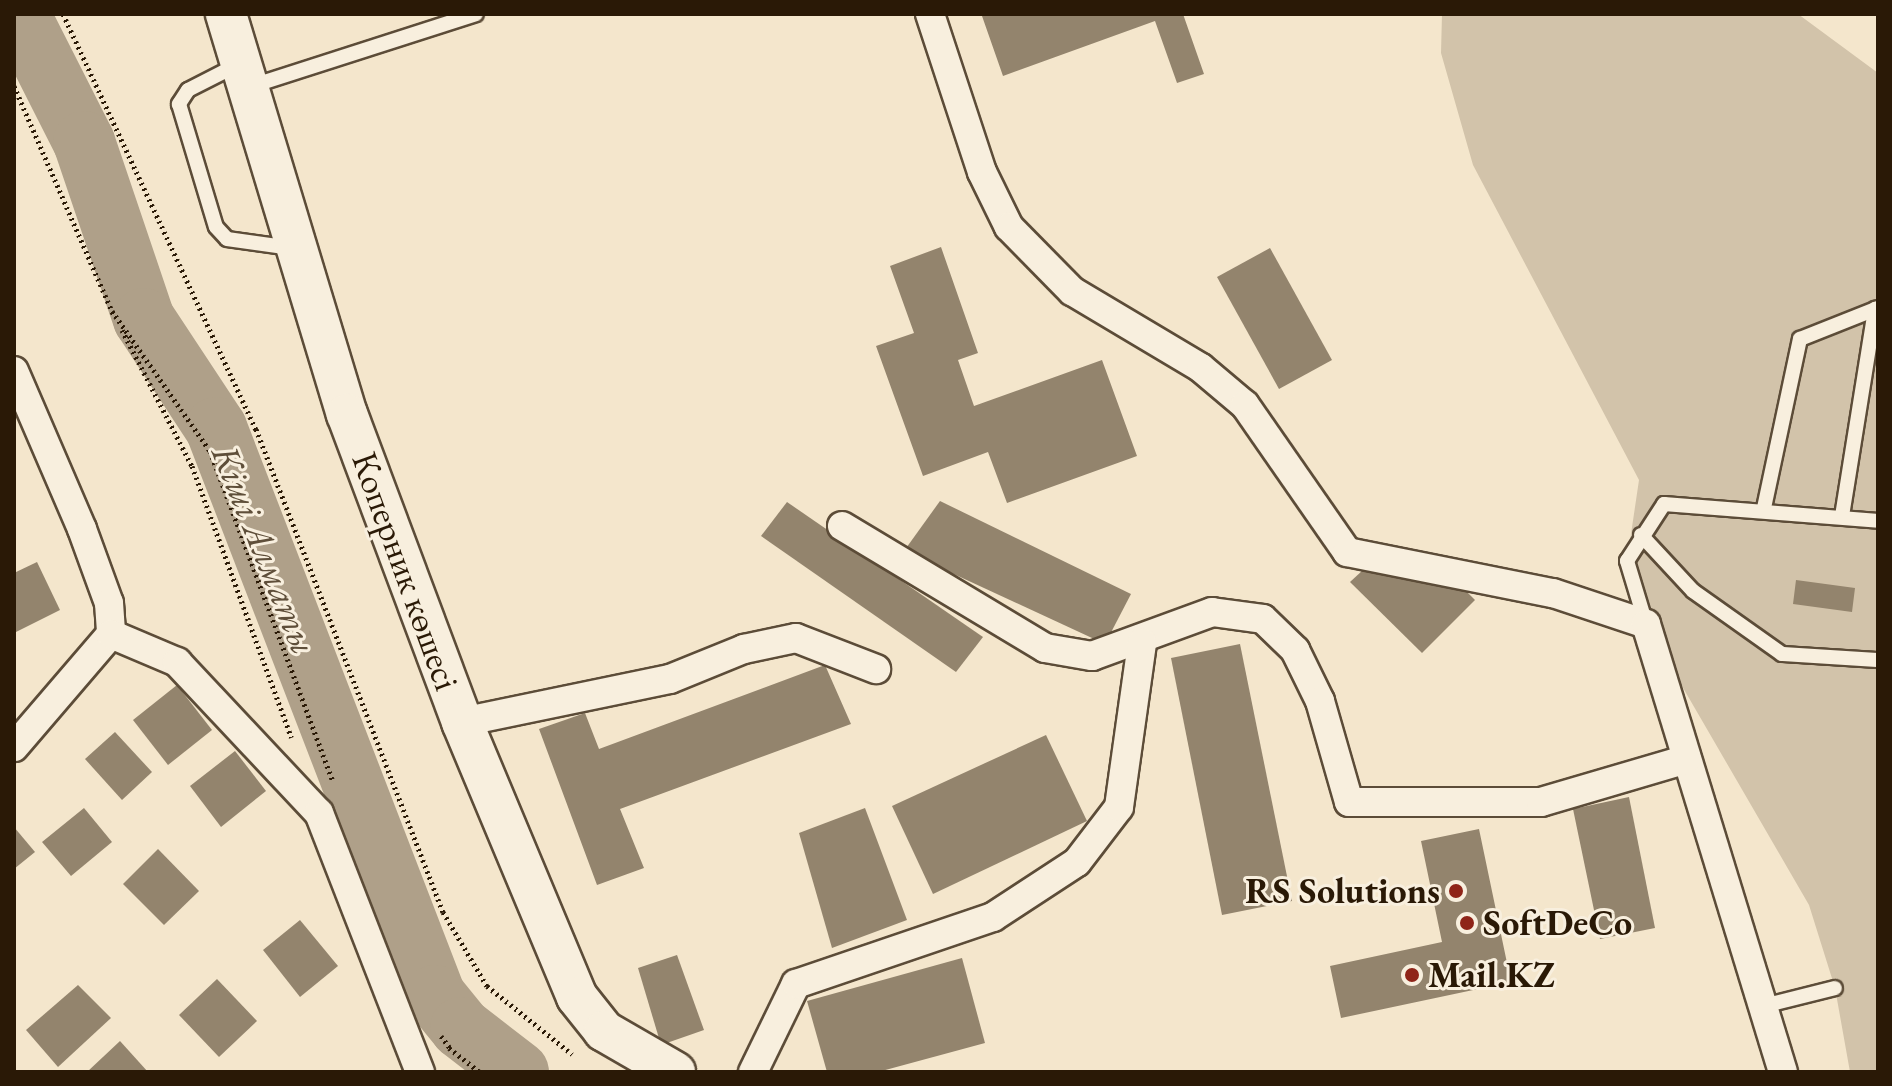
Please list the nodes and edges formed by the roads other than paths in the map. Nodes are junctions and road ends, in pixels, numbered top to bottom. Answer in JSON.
{"nodes":[{"id":1,"x":226,"y":14,"type":"edge"},
{"id":2,"x":476,"y":14,"type":"edge"},
{"id":3,"x":930,"y":14,"type":"edge"},
{"id":4,"x":244,"y":75,"type":"junction"},
{"id":5,"x":293,"y":248,"type":"junction"},
{"id":6,"x":1877,"y":308,"type":"edge"},
{"id":7,"x":14,"y":371,"type":"edge"},
{"id":8,"x":1764,"y":508,"type":"junction"},
{"id":9,"x":1842,"y":516,"type":"junction"},
{"id":10,"x":1878,"y":521,"type":"edge"},
{"id":11,"x":842,"y":526,"type":"dead end"},
{"id":12,"x":1641,"y":535,"type":"junction"},
{"id":13,"x":1646,"y":624,"type":"junction"},
{"id":14,"x":111,"y":634,"type":"junction"},
{"id":15,"x":1142,"y":643,"type":"junction"},
{"id":16,"x":1878,"y":660,"type":"edge"},
{"id":17,"x":876,"y":669,"type":"dead end"},
{"id":18,"x":462,"y":722,"type":"junction"},
{"id":19,"x":14,"y":747,"type":"edge"},
{"id":20,"x":1687,"y":759,"type":"junction"},
{"id":21,"x":1835,"y":988,"type":"dead end"},
{"id":22,"x":1763,"y":1006,"type":"junction"},
{"id":23,"x":420,"y":1072,"type":"edge"},
{"id":24,"x":675,"y":1072,"type":"edge"},
{"id":25,"x":753,"y":1072,"type":"edge"},
{"id":26,"x":1783,"y":1072,"type":"edge"}],
"edges":[{"from":1,"to":4,"type":"street","name":"Коперник көшесі"},
{"from":2,"to":4,"type":"lane"},
{"from":3,"to":13,"type":"street"},
{"from":4,"to":5,"type":"street","name":"Коперник көшесі"},
{"from":4,"to":5,"type":"lane"},
{"from":5,"to":18,"type":"street","name":"Коперник көшесі"},
{"from":6,"to":8,"type":"lane"},
{"from":6,"to":9,"type":"lane"},
{"from":7,"to":14,"type":"street"},
{"from":8,"to":9,"type":"lane"},
{"from":8,"to":12,"type":"lane"},
{"from":9,"to":10,"type":"lane"},
{"from":11,"to":15,"type":"street"},
{"from":12,"to":13,"type":"lane"},
{"from":12,"to":16,"type":"lane"},
{"from":13,"to":20,"type":"street"},
{"from":14,"to":19,"type":"street"},
{"from":14,"to":23,"type":"street"},
{"from":15,"to":20,"type":"street"},
{"from":15,"to":25,"type":"street"},
{"from":17,"to":18,"type":"street"},
{"from":18,"to":24,"type":"street","name":"Коперник көшесі"},
{"from":20,"to":22,"type":"street"},
{"from":21,"to":22,"type":"lane"},
{"from":22,"to":26,"type":"street"}]}
